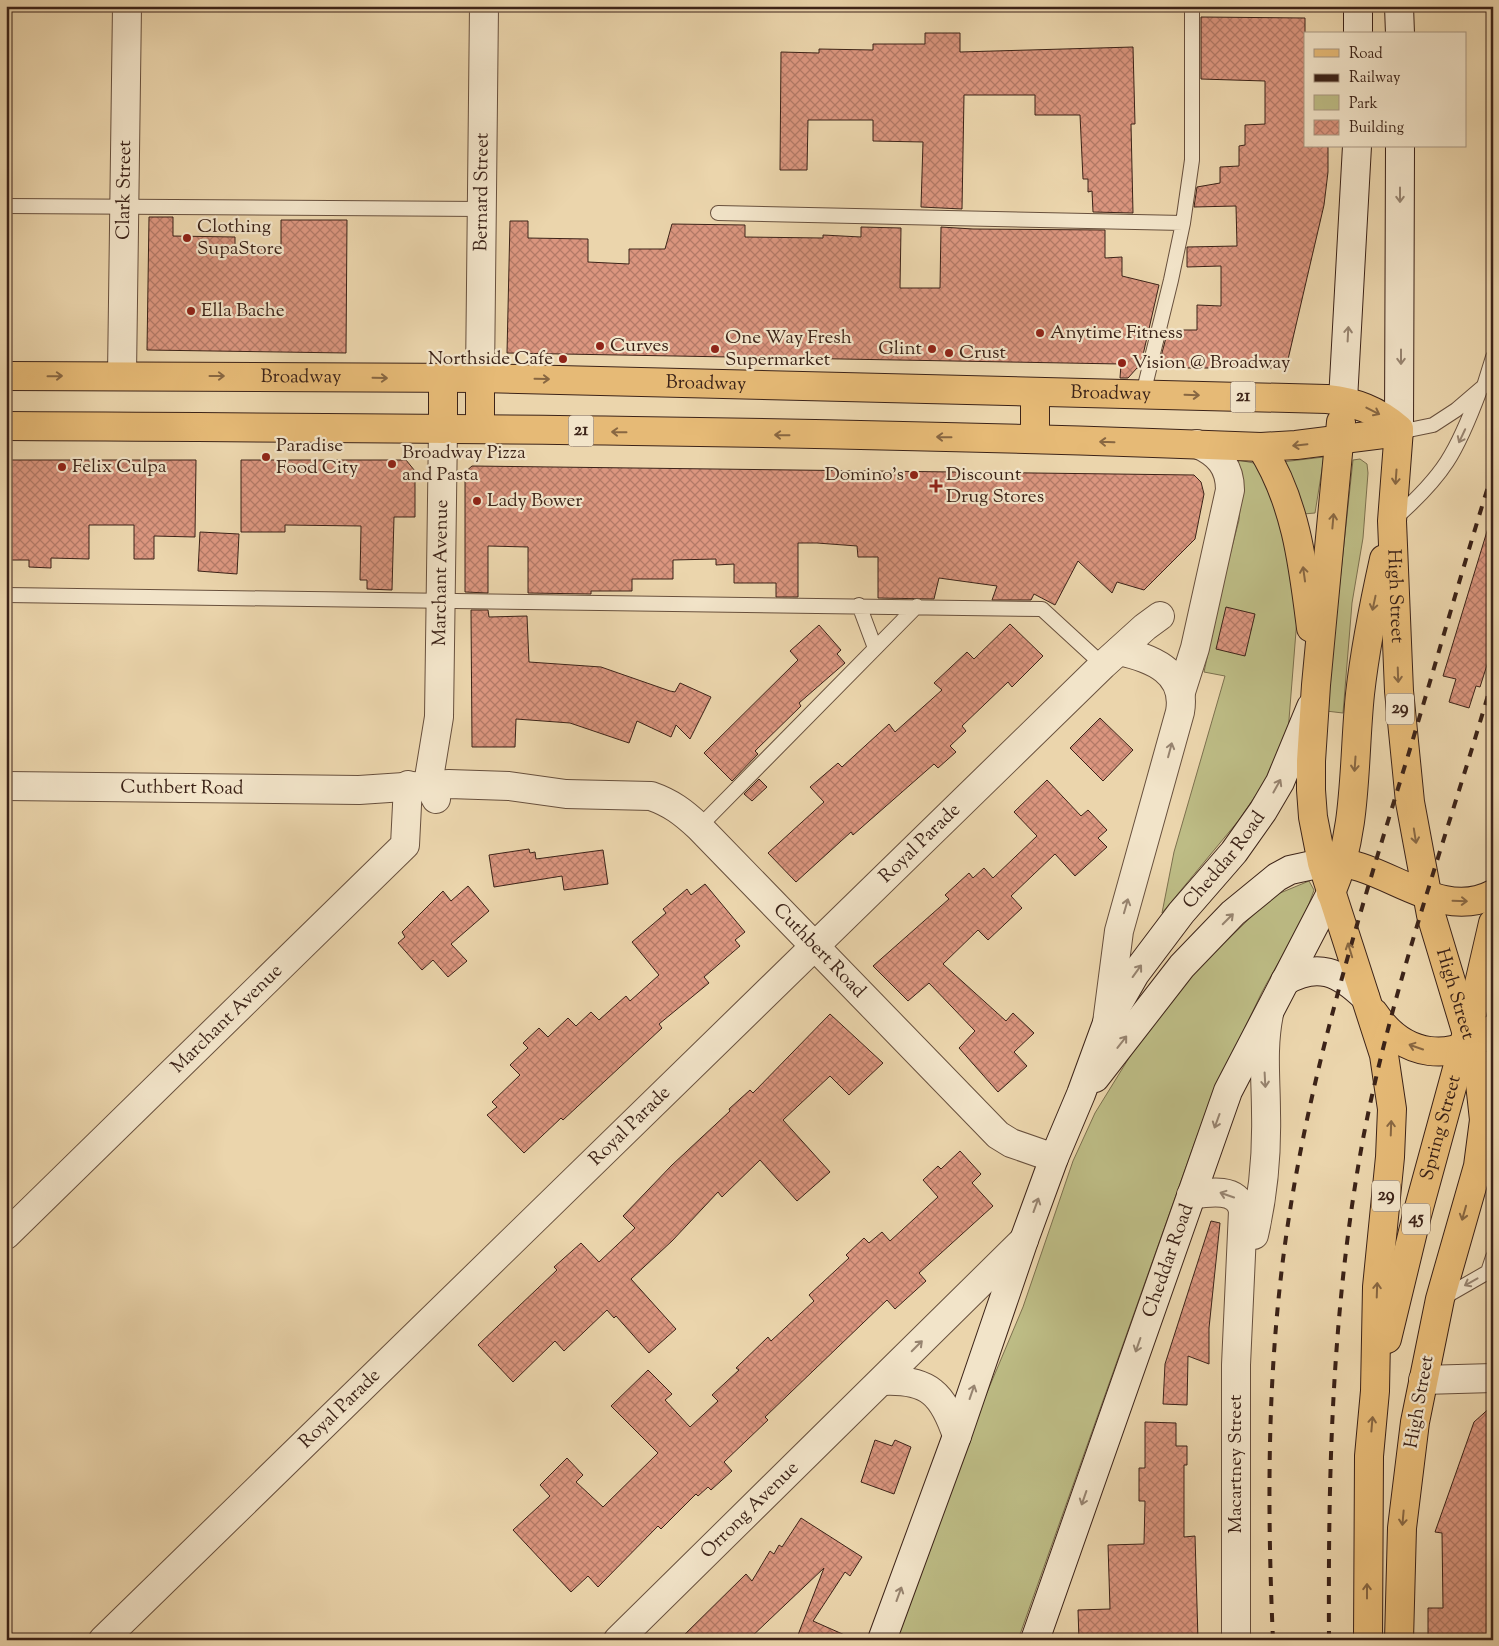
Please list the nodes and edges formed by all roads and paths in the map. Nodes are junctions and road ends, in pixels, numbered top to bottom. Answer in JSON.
{"nodes":[{"id":1,"x":127,"y":6,"type":"edge"},
{"id":2,"x":484,"y":6,"type":"edge"},
{"id":3,"x":1192,"y":6,"type":"edge"},
{"id":4,"x":1358,"y":6,"type":"edge"},
{"id":5,"x":1400,"y":6,"type":"edge"},
{"id":6,"x":1358,"y":32,"type":"edge"},
{"id":7,"x":1400,"y":32,"type":"edge"},
{"id":8,"x":1357,"y":148,"type":"edge"},
{"id":9,"x":1400,"y":148,"type":"edge"},
{"id":10,"x":6,"y":206,"type":"edge"},
{"id":11,"x":124,"y":207,"type":"junction"},
{"id":12,"x":482,"y":209,"type":"junction"},
{"id":13,"x":718,"y":213,"type":"dead end"},
{"id":14,"x":1183,"y":223,"type":"junction"},
{"id":15,"x":1493,"y":357,"type":"edge"},
{"id":16,"x":122,"y":375,"type":"junction"},
{"id":17,"x":6,"y":376,"type":"edge"},
{"id":18,"x":443,"y":377,"type":"junction"},
{"id":19,"x":480,"y":378,"type":"junction"},
{"id":20,"x":1480,"y":390,"type":"junction"},
{"id":21,"x":1035,"y":392,"type":"junction"},
{"id":22,"x":1143,"y":394,"type":"junction"},
{"id":23,"x":1343,"y":400,"type":"junction"},
{"id":24,"x":6,"y":426,"type":"edge"},
{"id":25,"x":443,"y":429,"type":"junction"},
{"id":26,"x":480,"y":429,"type":"junction"},
{"id":27,"x":1399,"y":430,"type":"junction"},
{"id":28,"x":1035,"y":439,"type":"junction"},
{"id":29,"x":1339,"y":440,"type":"junction"},
{"id":30,"x":1197,"y":444,"type":"junction"},
{"id":31,"x":1261,"y":447,"type":"junction"},
{"id":32,"x":1392,"y":521,"type":"junction"},
{"id":33,"x":6,"y":595,"type":"edge"},
{"id":34,"x":441,"y":600,"type":"junction"},
{"id":35,"x":859,"y":606,"type":"junction"},
{"id":36,"x":917,"y":606,"type":"junction"},
{"id":37,"x":1160,"y":616,"type":"dead end"},
{"id":38,"x":875,"y":648,"type":"junction"},
{"id":39,"x":1111,"y":658,"type":"junction"},
{"id":40,"x":1317,"y":680,"type":"junction"},
{"id":41,"x":1181,"y":692,"type":"junction"},
{"id":42,"x":6,"y":786,"type":"edge"},
{"id":43,"x":426,"y":791,"type":"junction"},
{"id":44,"x":699,"y":827,"type":"junction"},
{"id":45,"x":1332,"y":862,"type":"junction"},
{"id":46,"x":1331,"y":893,"type":"junction"},
{"id":47,"x":1427,"y":894,"type":"junction"},
{"id":48,"x":1493,"y":894,"type":"edge"},
{"id":49,"x":1493,"y":923,"type":"edge"},
{"id":50,"x":814,"y":948,"type":"junction"},
{"id":51,"x":1285,"y":981,"type":"junction"},
{"id":52,"x":1366,"y":1000,"type":"junction"},
{"id":53,"x":1269,"y":1014,"type":"junction"},
{"id":54,"x":1107,"y":1023,"type":"junction"},
{"id":55,"x":1473,"y":1039,"type":"edge"},
{"id":56,"x":1081,"y":1094,"type":"junction"},
{"id":57,"x":1493,"y":1117,"type":"edge"},
{"id":58,"x":1054,"y":1158,"type":"junction"},
{"id":59,"x":1478,"y":1166,"type":"junction"},
{"id":60,"x":1191,"y":1195,"type":"junction"},
{"id":61,"x":6,"y":1235,"type":"edge"},
{"id":62,"x":1024,"y":1240,"type":"junction"},
{"id":63,"x":1493,"y":1258,"type":"edge"},
{"id":64,"x":1241,"y":1288,"type":"junction"},
{"id":65,"x":1440,"y":1300,"type":"junction"},
{"id":66,"x":1493,"y":1378,"type":"edge"},
{"id":67,"x":1423,"y":1380,"type":"junction"},
{"id":68,"x":883,"y":1381,"type":"junction"},
{"id":69,"x":1375,"y":1392,"type":"junction"},
{"id":70,"x":957,"y":1436,"type":"junction"},
{"id":71,"x":103,"y":1640,"type":"edge"},
{"id":72,"x":618,"y":1640,"type":"edge"},
{"id":73,"x":882,"y":1640,"type":"edge"},
{"id":74,"x":1035,"y":1640,"type":"edge"},
{"id":75,"x":1236,"y":1640,"type":"edge"},
{"id":76,"x":1368,"y":1640,"type":"edge"},
{"id":77,"x":1399,"y":1640,"type":"edge"}],
"edges":[{"from":1,"to":11,"type":"street","name":"Clark Street"},
{"from":2,"to":12,"type":"street","name":"Bernard Street"},
{"from":3,"to":14,"type":"lane"},
{"from":4,"to":6,"type":"street"},
{"from":5,"to":7,"type":"street"},
{"from":23,"to":8,"type":"street","one_way":true},
{"from":9,"to":27,"type":"street","name":"High Street","number":"29","one_way":true},
{"from":10,"to":11,"type":"lane"},
{"from":11,"to":12,"type":"lane"},
{"from":11,"to":16,"type":"street","name":"Clark Street"},
{"from":12,"to":19,"type":"street","name":"Bernard Street"},
{"from":13,"to":14,"type":"lane"},
{"from":14,"to":22,"type":"lane"},
{"from":15,"to":20,"type":"lane"},
{"from":17,"to":16,"type":"main road","name":"Broadway","number":"21","one_way":true},
{"from":16,"to":18,"type":"main road","name":"Broadway","number":"21","one_way":true},
{"from":18,"to":19,"type":"main road","name":"Broadway","number":"21"},
{"from":18,"to":25,"type":"main road"},
{"from":19,"to":21,"type":"main road","name":"Broadway","number":"21","one_way":true},
{"from":19,"to":26,"type":"main road"},
{"from":20,"to":27,"type":"lane"},
{"from":20,"to":32,"type":"lane","one_way":true},
{"from":21,"to":22,"type":"main road","name":"Broadway","number":"21"},
{"from":21,"to":28,"type":"main road"},
{"from":22,"to":23,"type":"main road","name":"Broadway","number":"21","one_way":true},
{"from":23,"to":27,"type":"main road","name":"Broadway","number":"21","one_way":true},
{"from":23,"to":29,"type":"main road"},
{"from":24,"to":25,"type":"main road","number":"21"},
{"from":25,"to":26,"type":"main road","number":"21"},
{"from":25,"to":34,"type":"street","name":"Marchant Avenue"},
{"from":28,"to":26,"type":"main road","number":"21","one_way":true},
{"from":27,"to":29,"type":"main road","number":"21"},
{"from":27,"to":32,"type":"main road","name":"High Street","number":"29","one_way":true},
{"from":30,"to":28,"type":"main road","number":"21","one_way":true},
{"from":29,"to":31,"type":"main road","number":"21","one_way":true},
{"from":40,"to":29,"type":"main road","one_way":true},
{"from":30,"to":31,"type":"main road","number":"21"},
{"from":30,"to":41,"type":"street","name":"Cheddar Road"},
{"from":40,"to":31,"type":"main road","one_way":true},
{"from":32,"to":45,"type":"main road","name":"High Street","one_way":true},
{"from":32,"to":47,"type":"main road","name":"High Street","number":"29","one_way":true},
{"from":33,"to":34,"type":"lane"},
{"from":34,"to":35,"type":"lane"},
{"from":34,"to":43,"type":"street","name":"Marchant Avenue"},
{"from":35,"to":36,"type":"lane"},
{"from":35,"to":38,"type":"lane"},
{"from":36,"to":38,"type":"lane"},
{"from":36,"to":39,"type":"lane"},
{"from":37,"to":39,"type":"street","name":"Royal Parade"},
{"from":38,"to":44,"type":"lane"},
{"from":39,"to":41,"type":"street"},
{"from":39,"to":50,"type":"street","name":"Royal Parade"},
{"from":40,"to":45,"type":"main road"},
{"from":54,"to":40,"type":"street","name":"Cheddar Road","one_way":true},
{"from":54,"to":41,"type":"street","name":"Cheddar Road","one_way":true},
{"from":42,"to":43,"type":"street","name":"Cuthbert Road"},
{"from":43,"to":44,"type":"street","name":"Cuthbert Road"},
{"from":43,"to":61,"type":"street","name":"Marchant Avenue"},
{"from":44,"to":50,"type":"street","name":"Cuthbert Road"},
{"from":45,"to":46,"type":"main road","name":"High Street"},
{"from":45,"to":47,"type":"main road","name":"Cheddar Road"},
{"from":56,"to":45,"type":"street","name":"Cheddar Road","one_way":true},
{"from":46,"to":51,"type":"street","name":"Cheddar Road"},
{"from":52,"to":46,"type":"main road","number":"29","one_way":true},
{"from":47,"to":48,"type":"main road","name":"Cheddar Road","one_way":true},
{"from":47,"to":55,"type":"main road","name":"High Street","number":"29"},
{"from":49,"to":55,"type":"main road","name":"Spring Street","number":"45"},
{"from":50,"to":58,"type":"street","name":"Cuthbert Road"},
{"from":50,"to":71,"type":"street","name":"Royal Parade"},
{"from":51,"to":52,"type":"street"},
{"from":51,"to":53,"type":"street","name":"Cheddar Road"},
{"from":55,"to":52,"type":"main road","one_way":true},
{"from":69,"to":52,"type":"main road","number":"29","one_way":true},
{"from":53,"to":60,"type":"street","name":"Cheddar Road","one_way":true},
{"from":53,"to":64,"type":"street","name":"Macartney Street","one_way":true},
{"from":54,"to":56,"type":"street","name":"Cheddar Road"},
{"from":55,"to":59,"type":"main road","name":"High Street","number":"29"},
{"from":55,"to":69,"type":"main road","name":"Spring Street","number":"45"},
{"from":56,"to":58,"type":"street","name":"Cheddar Road"},
{"from":57,"to":59,"type":"main road"},
{"from":62,"to":58,"type":"street","name":"Cheddar Road","one_way":true},
{"from":59,"to":65,"type":"main road","name":"High Street","number":"29","one_way":true},
{"from":64,"to":60,"type":"street","name":"Macartney Street","one_way":true},
{"from":60,"to":74,"type":"street","name":"Cheddar Road","one_way":true},
{"from":68,"to":62,"type":"street","name":"Orrong Avenue","one_way":true},
{"from":70,"to":62,"type":"street","name":"Cheddar Road","one_way":true},
{"from":63,"to":65,"type":"lane","one_way":true},
{"from":64,"to":75,"type":"street","name":"Macartney Street"},
{"from":65,"to":67,"type":"main road","name":"High Street","number":"29"},
{"from":66,"to":67,"type":"street"},
{"from":67,"to":77,"type":"main road","name":"High Street","number":"29","one_way":true},
{"from":68,"to":70,"type":"street"},
{"from":68,"to":72,"type":"street","name":"Orrong Avenue"},
{"from":76,"to":69,"type":"main road","number":"29","one_way":true},
{"from":73,"to":70,"type":"street","name":"Cheddar Road","one_way":true}]}
